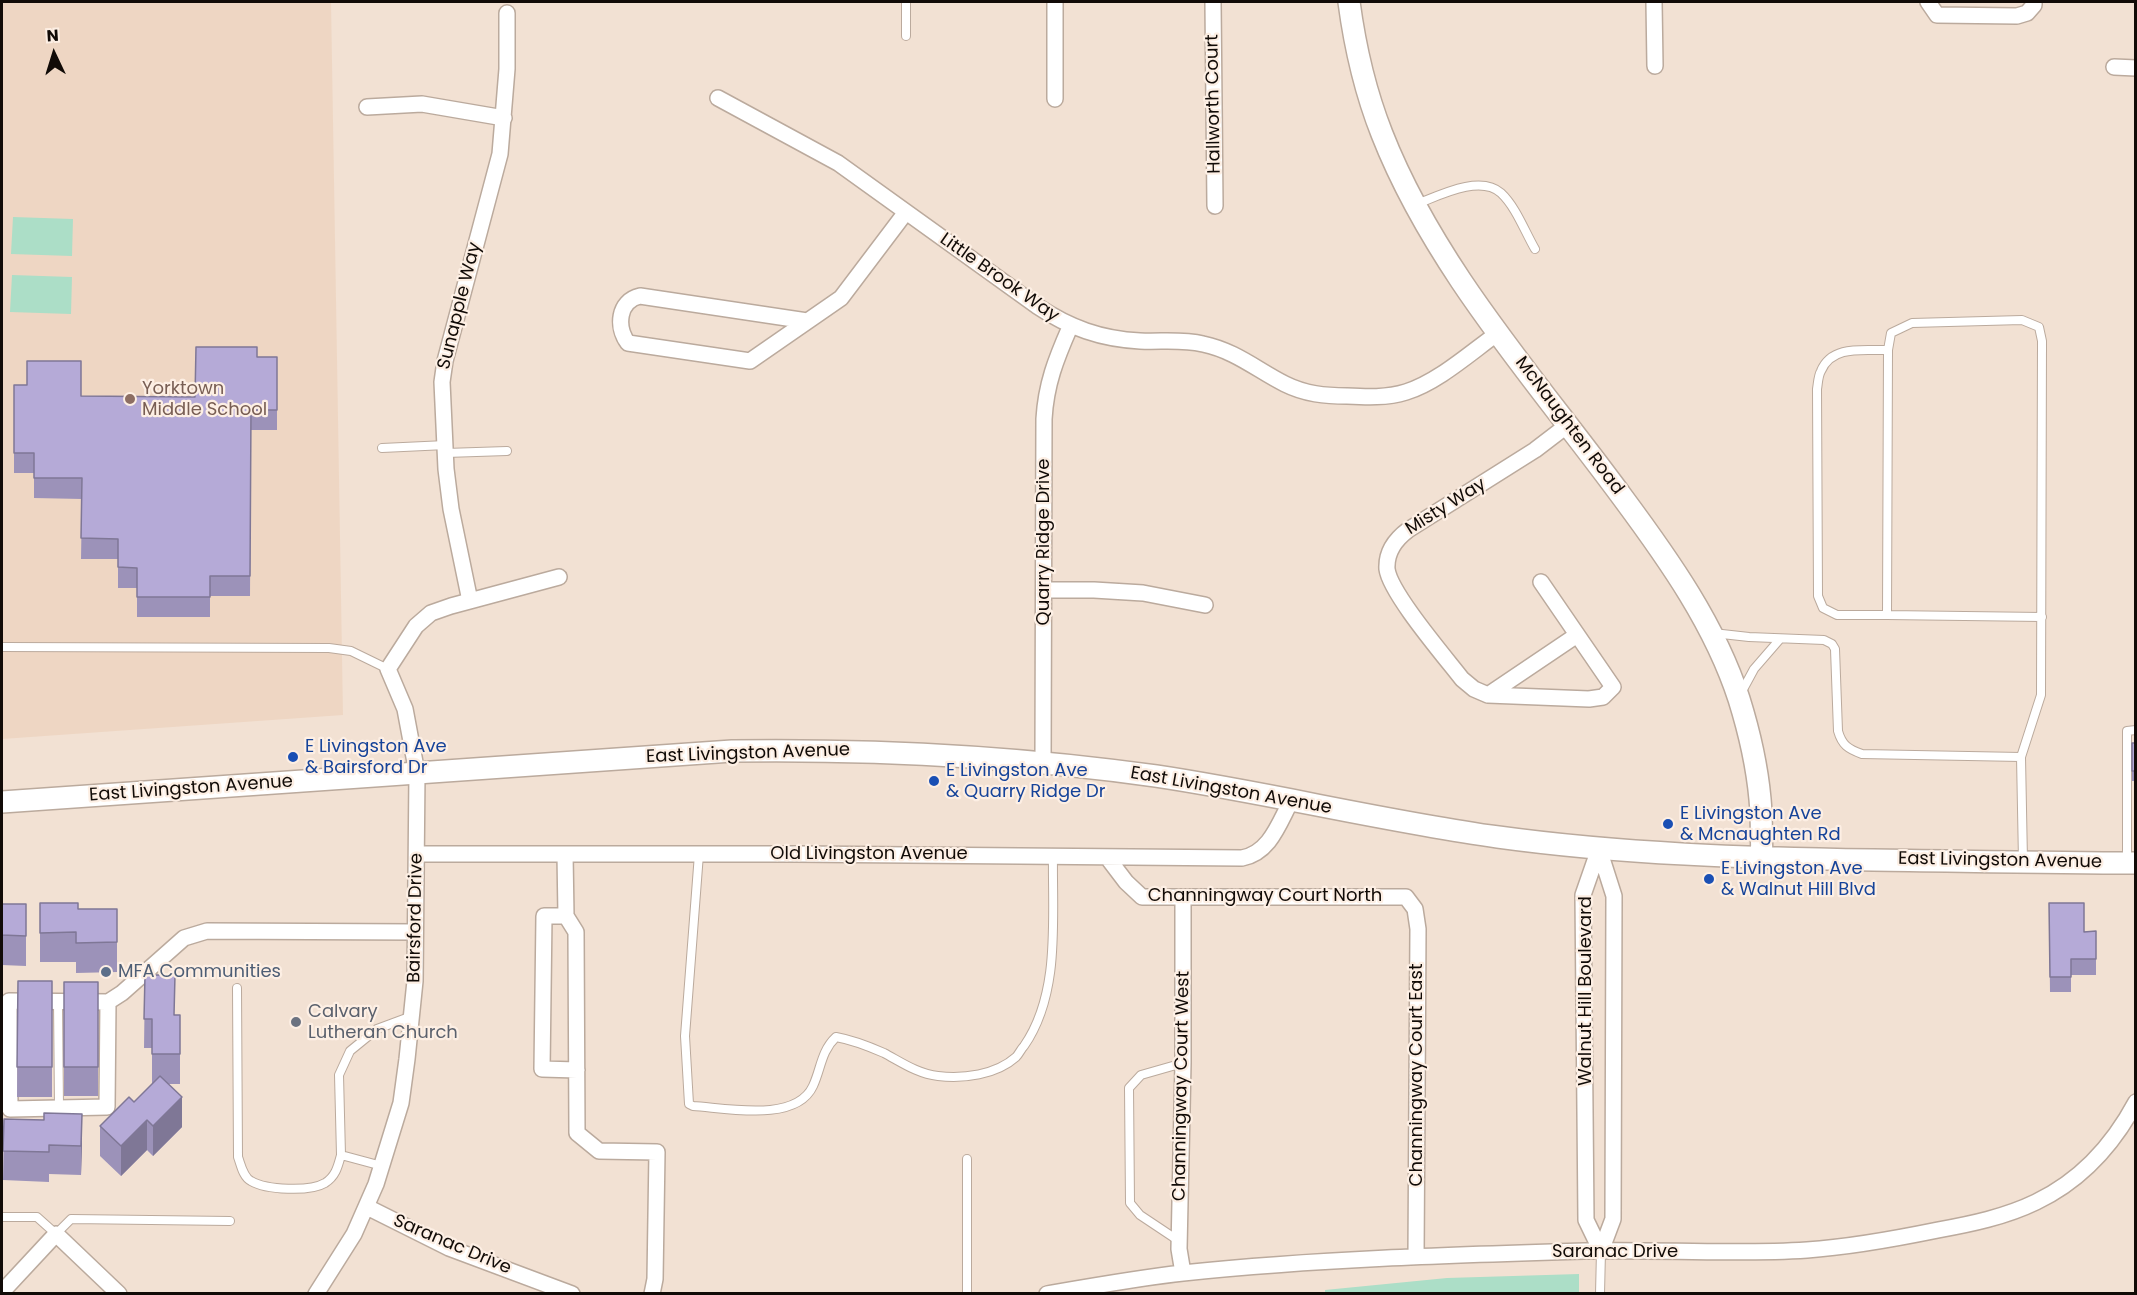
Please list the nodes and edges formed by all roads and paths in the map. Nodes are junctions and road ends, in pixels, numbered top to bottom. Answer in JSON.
{"nodes":[{"id":1,"x":906,"y":2,"type":"edge"},
{"id":2,"x":1055,"y":2,"type":"edge"},
{"id":3,"x":1213,"y":2,"type":"edge"},
{"id":4,"x":1349,"y":2,"type":"edge"},
{"id":5,"x":1654,"y":2,"type":"edge"},
{"id":6,"x":1928,"y":2,"type":"edge"},
{"id":7,"x":2034,"y":2,"type":"edge"},
{"id":8,"x":507,"y":13,"type":"dead end"},
{"id":9,"x":906,"y":36,"type":"dead end"},
{"id":10,"x":1655,"y":66,"type":"dead end"},
{"id":11,"x":2114,"y":67,"type":"dead end"},
{"id":12,"x":2136,"y":68,"type":"edge"},
{"id":13,"x":718,"y":98,"type":"dead end"},
{"id":14,"x":1055,"y":99,"type":"dead end"},
{"id":15,"x":367,"y":107,"type":"dead end"},
{"id":16,"x":504,"y":118,"type":"junction"},
{"id":17,"x":1415,"y":205,"type":"junction"},
{"id":18,"x":1215,"y":206,"type":"dead end"},
{"id":19,"x":906,"y":212,"type":"junction"},
{"id":20,"x":1535,"y":249,"type":"dead end"},
{"id":21,"x":807,"y":321,"type":"junction"},
{"id":22,"x":1070,"y":327,"type":"junction"},
{"id":23,"x":1498,"y":333,"type":"junction"},
{"id":24,"x":1888,"y":350,"type":"junction"},
{"id":25,"x":1569,"y":424,"type":"junction"},
{"id":26,"x":382,"y":448,"type":"dead end"},
{"id":27,"x":446,"y":449,"type":"junction"},
{"id":28,"x":507,"y":451,"type":"dead end"},
{"id":29,"x":559,"y":577,"type":"dead end"},
{"id":30,"x":1541,"y":582,"type":"dead end"},
{"id":31,"x":1044,"y":591,"type":"junction"},
{"id":32,"x":470,"y":601,"type":"junction"},
{"id":33,"x":1205,"y":605,"type":"dead end"},
{"id":34,"x":1887,"y":615,"type":"junction"},
{"id":35,"x":2042,"y":617,"type":"junction"},
{"id":36,"x":1711,"y":633,"type":"junction"},
{"id":37,"x":1577,"y":635,"type":"junction"},
{"id":38,"x":1780,"y":639,"type":"junction"},
{"id":39,"x":2,"y":647,"type":"edge"},
{"id":40,"x":388,"y":669,"type":"junction"},
{"id":41,"x":1488,"y":695,"type":"junction"},
{"id":42,"x":1738,"y":697,"type":"junction"},
{"id":43,"x":2136,"y":730,"type":"edge"},
{"id":44,"x":2021,"y":757,"type":"junction"},
{"id":45,"x":1043,"y":761,"type":"junction"},
{"id":46,"x":417,"y":773,"type":"junction"},
{"id":47,"x":1291,"y":801,"type":"junction"},
{"id":48,"x":2,"y":802,"type":"edge"},
{"id":49,"x":1599,"y":849,"type":"junction"},
{"id":50,"x":417,"y":854,"type":"junction"},
{"id":51,"x":565,"y":854,"type":"junction"},
{"id":52,"x":699,"y":854,"type":"junction"},
{"id":53,"x":1053,"y":855,"type":"junction"},
{"id":54,"x":1107,"y":857,"type":"junction"},
{"id":55,"x":1762,"y":858,"type":"junction"},
{"id":56,"x":2023,"y":862,"type":"junction"},
{"id":57,"x":2131,"y":863,"type":"edge"},
{"id":58,"x":1406,"y":897,"type":"joint"},
{"id":59,"x":1183,"y":898,"type":"junction"},
{"id":60,"x":567,"y":916,"type":"junction"},
{"id":61,"x":416,"y":932,"type":"junction"},
{"id":62,"x":237,"y":988,"type":"dead end"},
{"id":63,"x":5,"y":1001,"type":"edge"},
{"id":64,"x":58,"y":1002,"type":"junction"},
{"id":65,"x":108,"y":1002,"type":"junction"},
{"id":66,"x":412,"y":1016,"type":"junction"},
{"id":67,"x":1183,"y":1063,"type":"junction"},
{"id":68,"x":577,"y":1070,"type":"junction"},
{"id":69,"x":2136,"y":1102,"type":"edge"},
{"id":70,"x":59,"y":1108,"type":"junction"},
{"id":71,"x":341,"y":1155,"type":"junction"},
{"id":72,"x":967,"y":1159,"type":"dead end"},
{"id":73,"x":382,"y":1166,"type":"junction"},
{"id":74,"x":367,"y":1207,"type":"junction"},
{"id":75,"x":2,"y":1217,"type":"edge"},
{"id":76,"x":230,"y":1221,"type":"dead end"},
{"id":77,"x":56,"y":1234,"type":"junction"},
{"id":78,"x":1180,"y":1242,"type":"junction"},
{"id":79,"x":1601,"y":1251,"type":"junction"},
{"id":80,"x":1416,"y":1256,"type":"junction"},
{"id":81,"x":1183,"y":1274,"type":"junction"},
{"id":82,"x":1135,"y":1287,"type":"edge"},
{"id":83,"x":2,"y":1292,"type":"edge"},
{"id":84,"x":118,"y":1293,"type":"edge"},
{"id":85,"x":316,"y":1293,"type":"edge"},
{"id":86,"x":572,"y":1293,"type":"edge"},
{"id":87,"x":652,"y":1293,"type":"edge"},
{"id":88,"x":967,"y":1293,"type":"edge"},
{"id":89,"x":1047,"y":1293,"type":"edge"},
{"id":90,"x":1600,"y":1293,"type":"edge"}],
"edges":[{"from":1,"to":9,"type":"lane"},
{"from":2,"to":14,"type":"street"},
{"from":3,"to":18,"type":"street","name":"Hallworth Court"},
{"from":4,"to":17,"type":"main road","name":"McNaughten Road"},
{"from":5,"to":10,"type":"street"},
{"from":6,"to":7,"type":"street"},
{"from":8,"to":16,"type":"street","name":"Sunapple Way"},
{"from":11,"to":12,"type":"street"},
{"from":13,"to":19,"type":"street","name":"Little Brook Way"},
{"from":15,"to":16,"type":"street"},
{"from":16,"to":27,"type":"street","name":"Sunapple Way"},
{"from":17,"to":20,"type":"lane"},
{"from":17,"to":23,"type":"main road","name":"McNaughten Road"},
{"from":19,"to":21,"type":"street"},
{"from":19,"to":22,"type":"street","name":"Little Brook Way"},
{"from":21,"to":21,"type":"street"},
{"from":22,"to":23,"type":"street","name":"Little Brook Way"},
{"from":22,"to":31,"type":"street","name":"Quarry Ridge Drive"},
{"from":23,"to":25,"type":"main road","name":"McNaughten Road"},
{"from":24,"to":34,"type":"lane"},
{"from":24,"to":34,"type":"lane"},
{"from":24,"to":35,"type":"lane"},
{"from":25,"to":36,"type":"main road","name":"McNaughten Road"},
{"from":25,"to":41,"type":"street","name":"Misty Way"},
{"from":26,"to":27,"type":"lane"},
{"from":27,"to":28,"type":"lane"},
{"from":27,"to":32,"type":"street","name":"Sunapple Way"},
{"from":29,"to":32,"type":"street"},
{"from":30,"to":37,"type":"street","name":"Misty Way"},
{"from":31,"to":33,"type":"street"},
{"from":31,"to":45,"type":"street","name":"Quarry Ridge Drive"},
{"from":32,"to":40,"type":"street"},
{"from":34,"to":35,"type":"lane"},
{"from":35,"to":44,"type":"lane"},
{"from":36,"to":38,"type":"lane"},
{"from":36,"to":42,"type":"main road","name":"McNaughten Road"},
{"from":37,"to":41,"type":"street"},
{"from":37,"to":41,"type":"street","name":"Misty Way"},
{"from":38,"to":42,"type":"lane"},
{"from":38,"to":44,"type":"lane"},
{"from":39,"to":40,"type":"lane"},
{"from":40,"to":46,"type":"street","name":"Bairsford Drive"},
{"from":42,"to":55,"type":"main road","name":"McNaughten Road"},
{"from":43,"to":57,"type":"lane"},
{"from":44,"to":56,"type":"lane"},
{"from":45,"to":46,"type":"main road","name":"East Livingston Avenue"},
{"from":45,"to":47,"type":"main road","name":"East Livingston Avenue"},
{"from":46,"to":48,"type":"main road","name":"East Livingston Avenue"},
{"from":46,"to":50,"type":"street","name":"Bairsford Drive"},
{"from":47,"to":49,"type":"main road","name":"East Livingston Avenue"},
{"from":47,"to":54,"type":"street","name":"Old Livingston Avenue"},
{"from":49,"to":55,"type":"main road","name":"East Livingston Avenue"},
{"from":49,"to":79,"type":"street","name":"Walnut Hill Boulevard"},
{"from":49,"to":79,"type":"street","name":"Walnut Hill Boulevard"},
{"from":50,"to":51,"type":"street","name":"Old Livingston Avenue"},
{"from":50,"to":61,"type":"street","name":"Bairsford Drive"},
{"from":51,"to":52,"type":"street","name":"Old Livingston Avenue"},
{"from":51,"to":60,"type":"street"},
{"from":52,"to":53,"type":"street","name":"Old Livingston Avenue"},
{"from":52,"to":53,"type":"lane"},
{"from":53,"to":54,"type":"street","name":"Old Livingston Avenue"},
{"from":54,"to":59,"type":"street","name":"Channingway Court North"},
{"from":55,"to":56,"type":"main road","name":"East Livingston Avenue"},
{"from":56,"to":57,"type":"main road","name":"East Livingston Avenue"},
{"from":58,"to":59,"type":"street","name":"Channingway Court North"},
{"from":58,"to":80,"type":"street","name":"Channingway Court East"},
{"from":59,"to":67,"type":"street","name":"Channingway Court West"},
{"from":60,"to":68,"type":"street"},
{"from":60,"to":68,"type":"street"},
{"from":61,"to":65,"type":"street"},
{"from":61,"to":66,"type":"street","name":"Bairsford Drive"},
{"from":62,"to":71,"type":"lane"},
{"from":63,"to":64,"type":"street"},
{"from":63,"to":70,"type":"street"},
{"from":64,"to":65,"type":"street"},
{"from":64,"to":70,"type":"lane"},
{"from":65,"to":70,"type":"street"},
{"from":66,"to":71,"type":"lane"},
{"from":66,"to":73,"type":"street","name":"Bairsford Drive"},
{"from":67,"to":78,"type":"street","name":"Channingway Court West"},
{"from":67,"to":78,"type":"lane"},
{"from":68,"to":87,"type":"street"},
{"from":69,"to":79,"type":"street","name":"Saranac Drive"},
{"from":71,"to":73,"type":"lane"},
{"from":72,"to":88,"type":"lane"},
{"from":73,"to":74,"type":"street","name":"Bairsford Drive"},
{"from":74,"to":85,"type":"street","name":"Bairsford Drive"},
{"from":74,"to":86,"type":"street","name":"Saranac Drive"},
{"from":75,"to":77,"type":"lane"},
{"from":76,"to":77,"type":"lane"},
{"from":77,"to":83,"type":"street"},
{"from":77,"to":84,"type":"street"},
{"from":78,"to":81,"type":"street","name":"Channingway Court West"},
{"from":79,"to":80,"type":"street","name":"Saranac Drive"},
{"from":79,"to":90,"type":"lane","name":"Walnut Hill Boulevard"},
{"from":80,"to":81,"type":"street","name":"Saranac Drive"},
{"from":81,"to":82,"type":"street","name":"Saranac Drive"},
{"from":82,"to":89,"type":"street","name":"Saranac Drive"}]}
